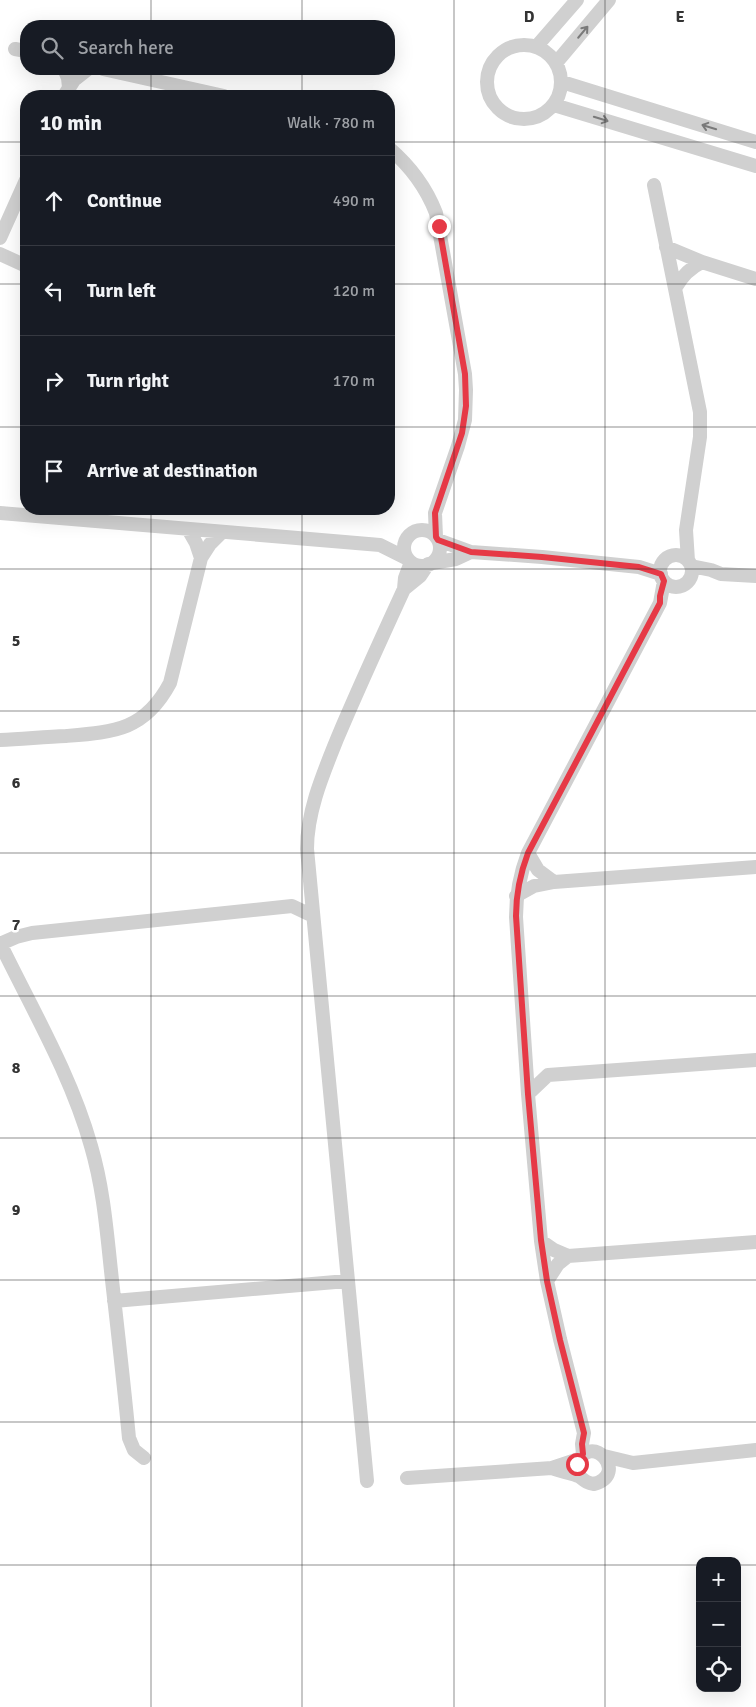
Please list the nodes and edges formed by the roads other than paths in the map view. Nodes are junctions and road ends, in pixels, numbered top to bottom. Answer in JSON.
{"nodes":[{"id":1,"x":577,"y":0,"type":"edge"},
{"id":2,"x":609,"y":0,"type":"edge"},
{"id":3,"x":536,"y":47,"type":"junction"},
{"id":4,"x":556,"y":63,"type":"junction"},
{"id":5,"x":65,"y":75,"type":"edge"},
{"id":6,"x":79,"y":75,"type":"edge"},
{"id":7,"x":130,"y":75,"type":"edge"},
{"id":8,"x":562,"y":82,"type":"junction"},
{"id":9,"x":66,"y":90,"type":"edge"},
{"id":10,"x":67,"y":90,"type":"edge"},
{"id":11,"x":197,"y":90,"type":"edge"},
{"id":12,"x":554,"y":105,"type":"junction"},
{"id":13,"x":756,"y":142,"type":"edge"},
{"id":14,"x":395,"y":154,"type":"edge"},
{"id":15,"x":756,"y":166,"type":"edge"},
{"id":16,"x":654,"y":185,"type":"dead end"},
{"id":17,"x":20,"y":193,"type":"edge"},
{"id":18,"x":0,"y":238,"type":"edge"},
{"id":19,"x":666,"y":246,"type":"junction"},
{"id":20,"x":0,"y":254,"type":"edge"},
{"id":21,"x":702,"y":262,"type":"junction"},
{"id":22,"x":20,"y":263,"type":"edge"},
{"id":23,"x":756,"y":279,"type":"edge"},
{"id":24,"x":676,"y":287,"type":"junction"},
{"id":25,"x":0,"y":512,"type":"edge"},
{"id":26,"x":20,"y":512,"type":"edge"},
{"id":27,"x":435,"y":513,"type":"junction"},
{"id":28,"x":90,"y":515,"type":"edge"},
{"id":29,"x":188,"y":529,"type":"junction"},
{"id":30,"x":686,"y":530,"type":"junction"},
{"id":31,"x":222,"y":532,"type":"junction"},
{"id":32,"x":414,"y":532,"type":"junction"},
{"id":33,"x":437,"y":538,"type":"junction"},
{"id":34,"x":380,"y":545,"type":"junction"},
{"id":35,"x":471,"y":552,"type":"junction"},
{"id":36,"x":201,"y":558,"type":"junction"},
{"id":37,"x":410,"y":560,"type":"junction"},
{"id":38,"x":690,"y":563,"type":"junction"},
{"id":39,"x":430,"y":564,"type":"junction"},
{"id":40,"x":665,"y":568,"type":"junction"},
{"id":41,"x":721,"y":574,"type":"junction"},
{"id":42,"x":756,"y":576,"type":"edge"},
{"id":43,"x":684,"y":584,"type":"junction"},
{"id":44,"x":404,"y":589,"type":"junction"},
{"id":45,"x":660,"y":603,"type":"junction"},
{"id":46,"x":0,"y":740,"type":"edge"},
{"id":47,"x":528,"y":853,"type":"junction"},
{"id":48,"x":756,"y":867,"type":"edge"},
{"id":49,"x":554,"y":882,"type":"junction"},
{"id":50,"x":310,"y":888,"type":"junction"},
{"id":51,"x":516,"y":896,"type":"junction"},
{"id":52,"x":292,"y":906,"type":"junction"},
{"id":53,"x":313,"y":916,"type":"junction"},
{"id":54,"x":0,"y":943,"type":"edge"},
{"id":55,"x":756,"y":1060,"type":"edge"},
{"id":56,"x":526,"y":1064,"type":"junction"},
{"id":57,"x":548,"y":1075,"type":"junction"},
{"id":58,"x":528,"y":1094,"type":"junction"},
{"id":59,"x":541,"y":1240,"type":"junction"},
{"id":60,"x":756,"y":1242,"type":"edge"},
{"id":61,"x":568,"y":1256,"type":"junction"},
{"id":62,"x":347,"y":1281,"type":"junction"},
{"id":63,"x":547,"y":1281,"type":"junction"},
{"id":64,"x":114,"y":1301,"type":"junction"},
{"id":65,"x":584,"y":1433,"type":"junction"},
{"id":66,"x":756,"y":1450,"type":"edge"},
{"id":67,"x":601,"y":1454,"type":"junction"},
{"id":68,"x":581,"y":1457,"type":"junction"},
{"id":69,"x":144,"y":1458,"type":"dead end"},
{"id":70,"x":634,"y":1462,"type":"junction"},
{"id":71,"x":552,"y":1468,"type":"junction"},
{"id":72,"x":579,"y":1476,"type":"junction"},
{"id":73,"x":407,"y":1478,"type":"dead end"},
{"id":74,"x":605,"y":1479,"type":"junction"},
{"id":75,"x":367,"y":1481,"type":"dead end"}],
"edges":[{"from":1,"to":3,"type":"street"},
{"from":4,"to":2,"type":"street","one_way":true},
{"from":3,"to":4,"type":"street"},
{"from":3,"to":12,"type":"street"},
{"from":4,"to":8,"type":"street"},
{"from":5,"to":9,"type":"street"},
{"from":6,"to":10,"type":"street"},
{"from":7,"to":11,"type":"street"},
{"from":8,"to":12,"type":"street"},
{"from":13,"to":8,"type":"street","one_way":true},
{"from":12,"to":15,"type":"street","one_way":true},
{"from":14,"to":27,"type":"street"},
{"from":16,"to":19,"type":"street"},
{"from":17,"to":18,"type":"street"},
{"from":19,"to":21,"type":"street"},
{"from":19,"to":24,"type":"street"},
{"from":20,"to":22,"type":"street"},
{"from":21,"to":23,"type":"street"},
{"from":21,"to":24,"type":"street"},
{"from":24,"to":30,"type":"street"},
{"from":25,"to":26,"type":"street"},
{"from":27,"to":32,"type":"street"},
{"from":27,"to":33,"type":"street"},
{"from":28,"to":29,"type":"street"},
{"from":29,"to":31,"type":"street"},
{"from":29,"to":36,"type":"street"},
{"from":30,"to":38,"type":"street"},
{"from":30,"to":40,"type":"street"},
{"from":31,"to":34,"type":"street"},
{"from":31,"to":36,"type":"street"},
{"from":32,"to":33,"type":"street"},
{"from":32,"to":34,"type":"street"},
{"from":32,"to":37,"type":"street"},
{"from":33,"to":35,"type":"street"},
{"from":33,"to":39,"type":"street"},
{"from":34,"to":37,"type":"street"},
{"from":35,"to":39,"type":"street"},
{"from":35,"to":40,"type":"street"},
{"from":36,"to":46,"type":"street"},
{"from":37,"to":39,"type":"street"},
{"from":37,"to":44,"type":"street"},
{"from":38,"to":40,"type":"street"},
{"from":38,"to":41,"type":"street"},
{"from":38,"to":43,"type":"street"},
{"from":39,"to":44,"type":"street"},
{"from":40,"to":43,"type":"street"},
{"from":40,"to":45,"type":"street"},
{"from":41,"to":42,"type":"street"},
{"from":41,"to":43,"type":"street"},
{"from":43,"to":45,"type":"street"},
{"from":44,"to":50,"type":"street"},
{"from":45,"to":47,"type":"street"},
{"from":47,"to":49,"type":"street"},
{"from":47,"to":51,"type":"street"},
{"from":48,"to":49,"type":"street"},
{"from":49,"to":51,"type":"street"},
{"from":50,"to":52,"type":"street"},
{"from":50,"to":53,"type":"street"},
{"from":51,"to":56,"type":"street"},
{"from":52,"to":53,"type":"street"},
{"from":52,"to":54,"type":"street"},
{"from":53,"to":62,"type":"street"},
{"from":54,"to":64,"type":"street"},
{"from":55,"to":57,"type":"street"},
{"from":56,"to":57,"type":"street"},
{"from":56,"to":58,"type":"street"},
{"from":57,"to":58,"type":"street"},
{"from":58,"to":59,"type":"street"},
{"from":59,"to":61,"type":"street"},
{"from":59,"to":63,"type":"street"},
{"from":60,"to":61,"type":"street"},
{"from":61,"to":63,"type":"street"},
{"from":62,"to":64,"type":"street"},
{"from":62,"to":75,"type":"street"},
{"from":63,"to":65,"type":"street"},
{"from":64,"to":69,"type":"street"},
{"from":65,"to":67,"type":"street"},
{"from":65,"to":68,"type":"street"},
{"from":66,"to":70,"type":"street"},
{"from":67,"to":68,"type":"street"},
{"from":67,"to":70,"type":"street"},
{"from":67,"to":74,"type":"street"},
{"from":68,"to":71,"type":"street"},
{"from":68,"to":72,"type":"street"},
{"from":70,"to":74,"type":"street"},
{"from":71,"to":72,"type":"street"},
{"from":71,"to":73,"type":"street"},
{"from":72,"to":74,"type":"street"}]}
